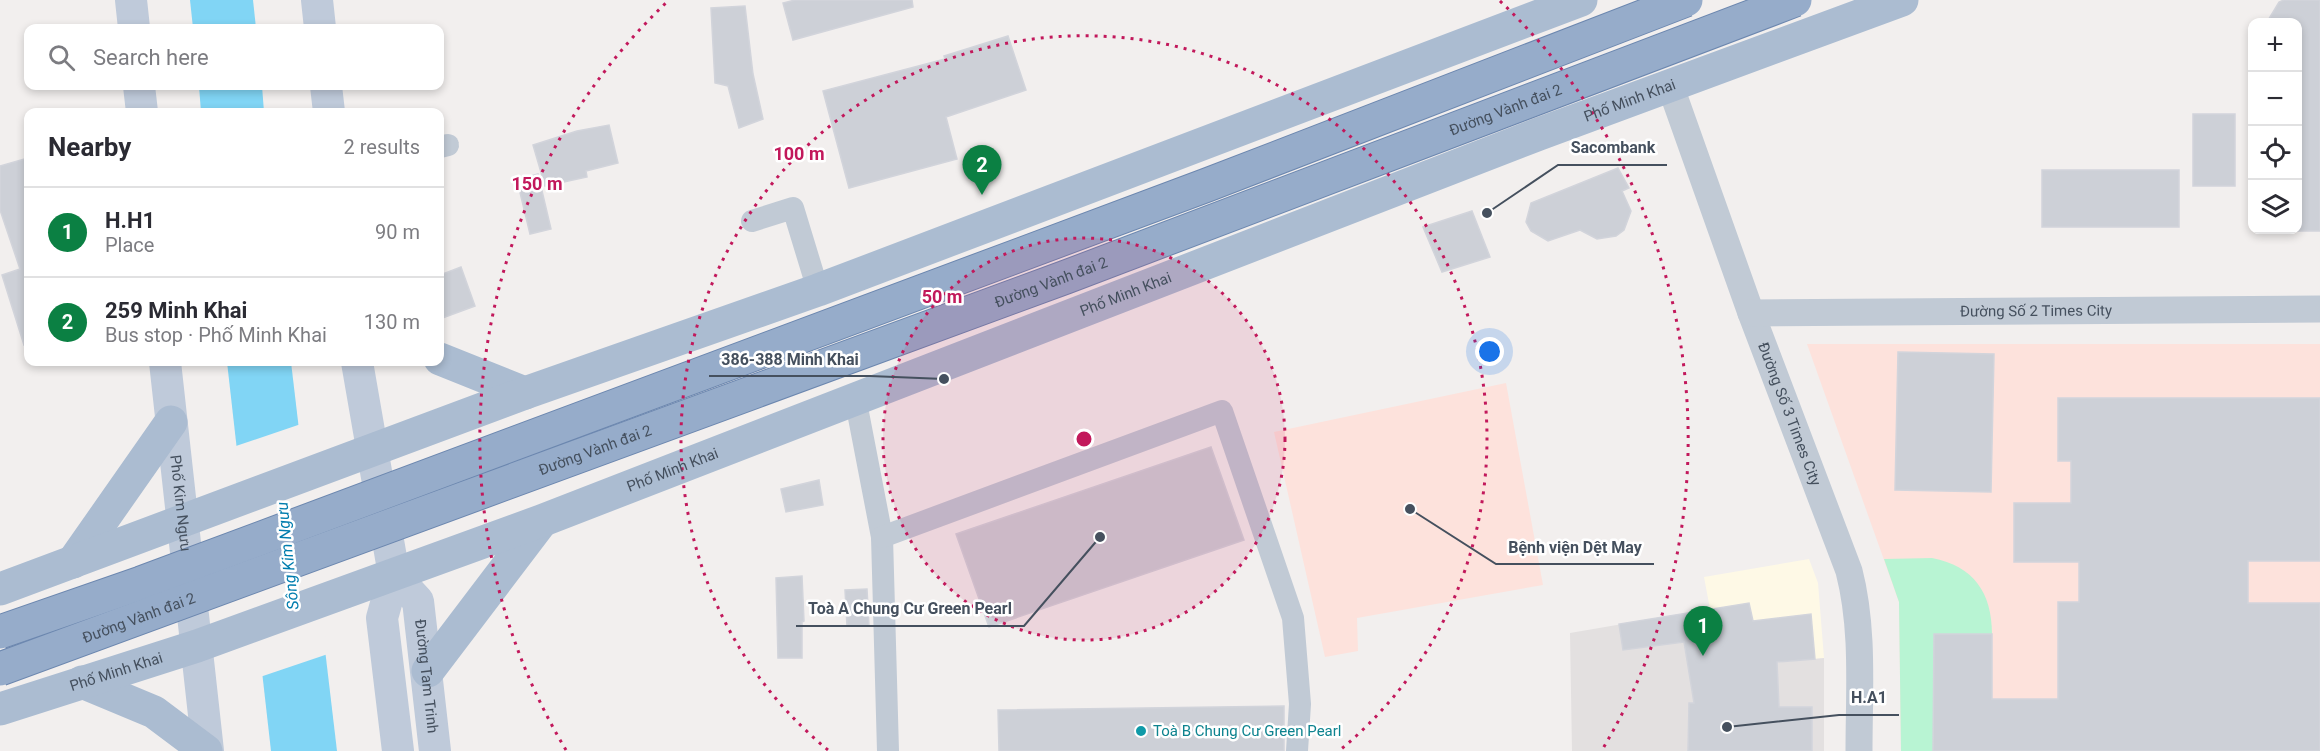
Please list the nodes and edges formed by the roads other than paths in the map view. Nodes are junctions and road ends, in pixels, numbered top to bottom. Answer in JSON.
{"nodes":[{"id":1,"x":131,"y":0,"type":"edge"},
{"id":2,"x":317,"y":0,"type":"edge"},
{"id":3,"x":1581,"y":0,"type":"edge"},
{"id":4,"x":1641,"y":0,"type":"edge"},
{"id":5,"x":1686,"y":0,"type":"edge"},
{"id":6,"x":1795,"y":0,"type":"edge"},
{"id":7,"x":1806,"y":0,"type":"edge"},
{"id":8,"x":1902,"y":0,"type":"edge"},
{"id":9,"x":134,"y":24,"type":"edge"},
{"id":10,"x":320,"y":24,"type":"edge"},
{"id":11,"x":1819,"y":30,"type":"junction"},
{"id":12,"x":1670,"y":85,"type":"junction"},
{"id":13,"x":140,"y":90,"type":"edge"},
{"id":14,"x":326,"y":90,"type":"edge"},
{"id":15,"x":142,"y":108,"type":"edge"},
{"id":16,"x":329,"y":108,"type":"edge"},
{"id":17,"x":752,"y":221,"type":"dead end"},
{"id":18,"x":818,"y":290,"type":"junction"},
{"id":19,"x":2320,"y":309,"type":"edge"},
{"id":20,"x":1751,"y":313,"type":"junction"},
{"id":21,"x":444,"y":361,"type":"edge"},
{"id":22,"x":165,"y":366,"type":"edge"},
{"id":23,"x":358,"y":366,"type":"edge"},
{"id":24,"x":525,"y":393,"type":"junction"},
{"id":25,"x":855,"y":398,"type":"junction"},
{"id":26,"x":171,"y":422,"type":"junction"},
{"id":27,"x":371,"y":449,"type":"junction"},
{"id":28,"x":182,"y":521,"type":"junction"},
{"id":29,"x":541,"y":521,"type":"junction"},
{"id":30,"x":882,"y":537,"type":"junction"},
{"id":31,"x":73,"y":562,"type":"junction"},
{"id":32,"x":394,"y":575,"type":"junction"},
{"id":33,"x":0,"y":589,"type":"edge"},
{"id":34,"x":0,"y":632,"type":"edge"},
{"id":35,"x":197,"y":646,"type":"junction"},
{"id":36,"x":0,"y":669,"type":"edge"},
{"id":37,"x":428,"y":671,"type":"junction"},
{"id":38,"x":82,"y":682,"type":"junction"},
{"id":39,"x":0,"y":709,"type":"edge"},
{"id":40,"x":207,"y":751,"type":"edge"},
{"id":41,"x":398,"y":751,"type":"edge"},
{"id":42,"x":435,"y":751,"type":"edge"},
{"id":43,"x":888,"y":751,"type":"edge"},
{"id":44,"x":1297,"y":751,"type":"edge"},
{"id":45,"x":1859,"y":751,"type":"edge"}],
"edges":[{"from":1,"to":9,"type":"main road"},
{"from":2,"to":10,"type":"main road"},
{"from":3,"to":18,"type":"main road"},
{"from":4,"to":12,"type":"main road"},
{"from":5,"to":34,"type":"highway","bridge":true},
{"from":6,"to":36,"type":"highway","name":"Đường Vành đai 2","bridge":true},
{"from":7,"to":11,"type":"main road"},
{"from":8,"to":11,"type":"main road","name":"Phố Minh Khai"},
{"from":11,"to":12,"type":"main road","name":"Phố Minh Khai"},
{"from":12,"to":20,"type":"street","name":"Đường Số 3 Times City"},
{"from":12,"to":25,"type":"main road","name":"Phố Minh Khai"},
{"from":13,"to":15,"type":"main road"},
{"from":14,"to":16,"type":"main road"},
{"from":17,"to":18,"type":"street"},
{"from":18,"to":24,"type":"main road"},
{"from":19,"to":20,"type":"street","name":"Đường Số 2 Times City"},
{"from":20,"to":45,"type":"street","name":"Đường Số 3 Times City"},
{"from":21,"to":24,"type":"main road"},
{"from":22,"to":26,"type":"main road","name":"Phố Kim Ngưu"},
{"from":23,"to":27,"type":"main road"},
{"from":24,"to":27,"type":"main road"},
{"from":25,"to":29,"type":"main road","name":"Phố Minh Khai"},
{"from":25,"to":30,"type":"street"},
{"from":26,"to":28,"type":"main road","name":"Phố Kim Ngưu"},
{"from":26,"to":31,"type":"main road"},
{"from":27,"to":28,"type":"main road"},
{"from":27,"to":32,"type":"main road"},
{"from":28,"to":31,"type":"main road"},
{"from":28,"to":35,"type":"main road","name":"Phố Kim Ngưu"},
{"from":29,"to":32,"type":"main road","name":"Phố Minh Khai"},
{"from":29,"to":37,"type":"main road"},
{"from":30,"to":43,"type":"street"},
{"from":30,"to":44,"type":"street"},
{"from":31,"to":33,"type":"main road"},
{"from":32,"to":35,"type":"main road","name":"Phố Minh Khai"},
{"from":32,"to":37,"type":"main road","name":"Đường Tam Trinh"},
{"from":32,"to":41,"type":"main road"},
{"from":35,"to":38,"type":"main road","name":"Phố Minh Khai"},
{"from":35,"to":40,"type":"main road"},
{"from":37,"to":42,"type":"main road","name":"Đường Tam Trinh"},
{"from":38,"to":39,"type":"main road","name":"Phố Minh Khai"},
{"from":38,"to":40,"type":"main road"}]}
